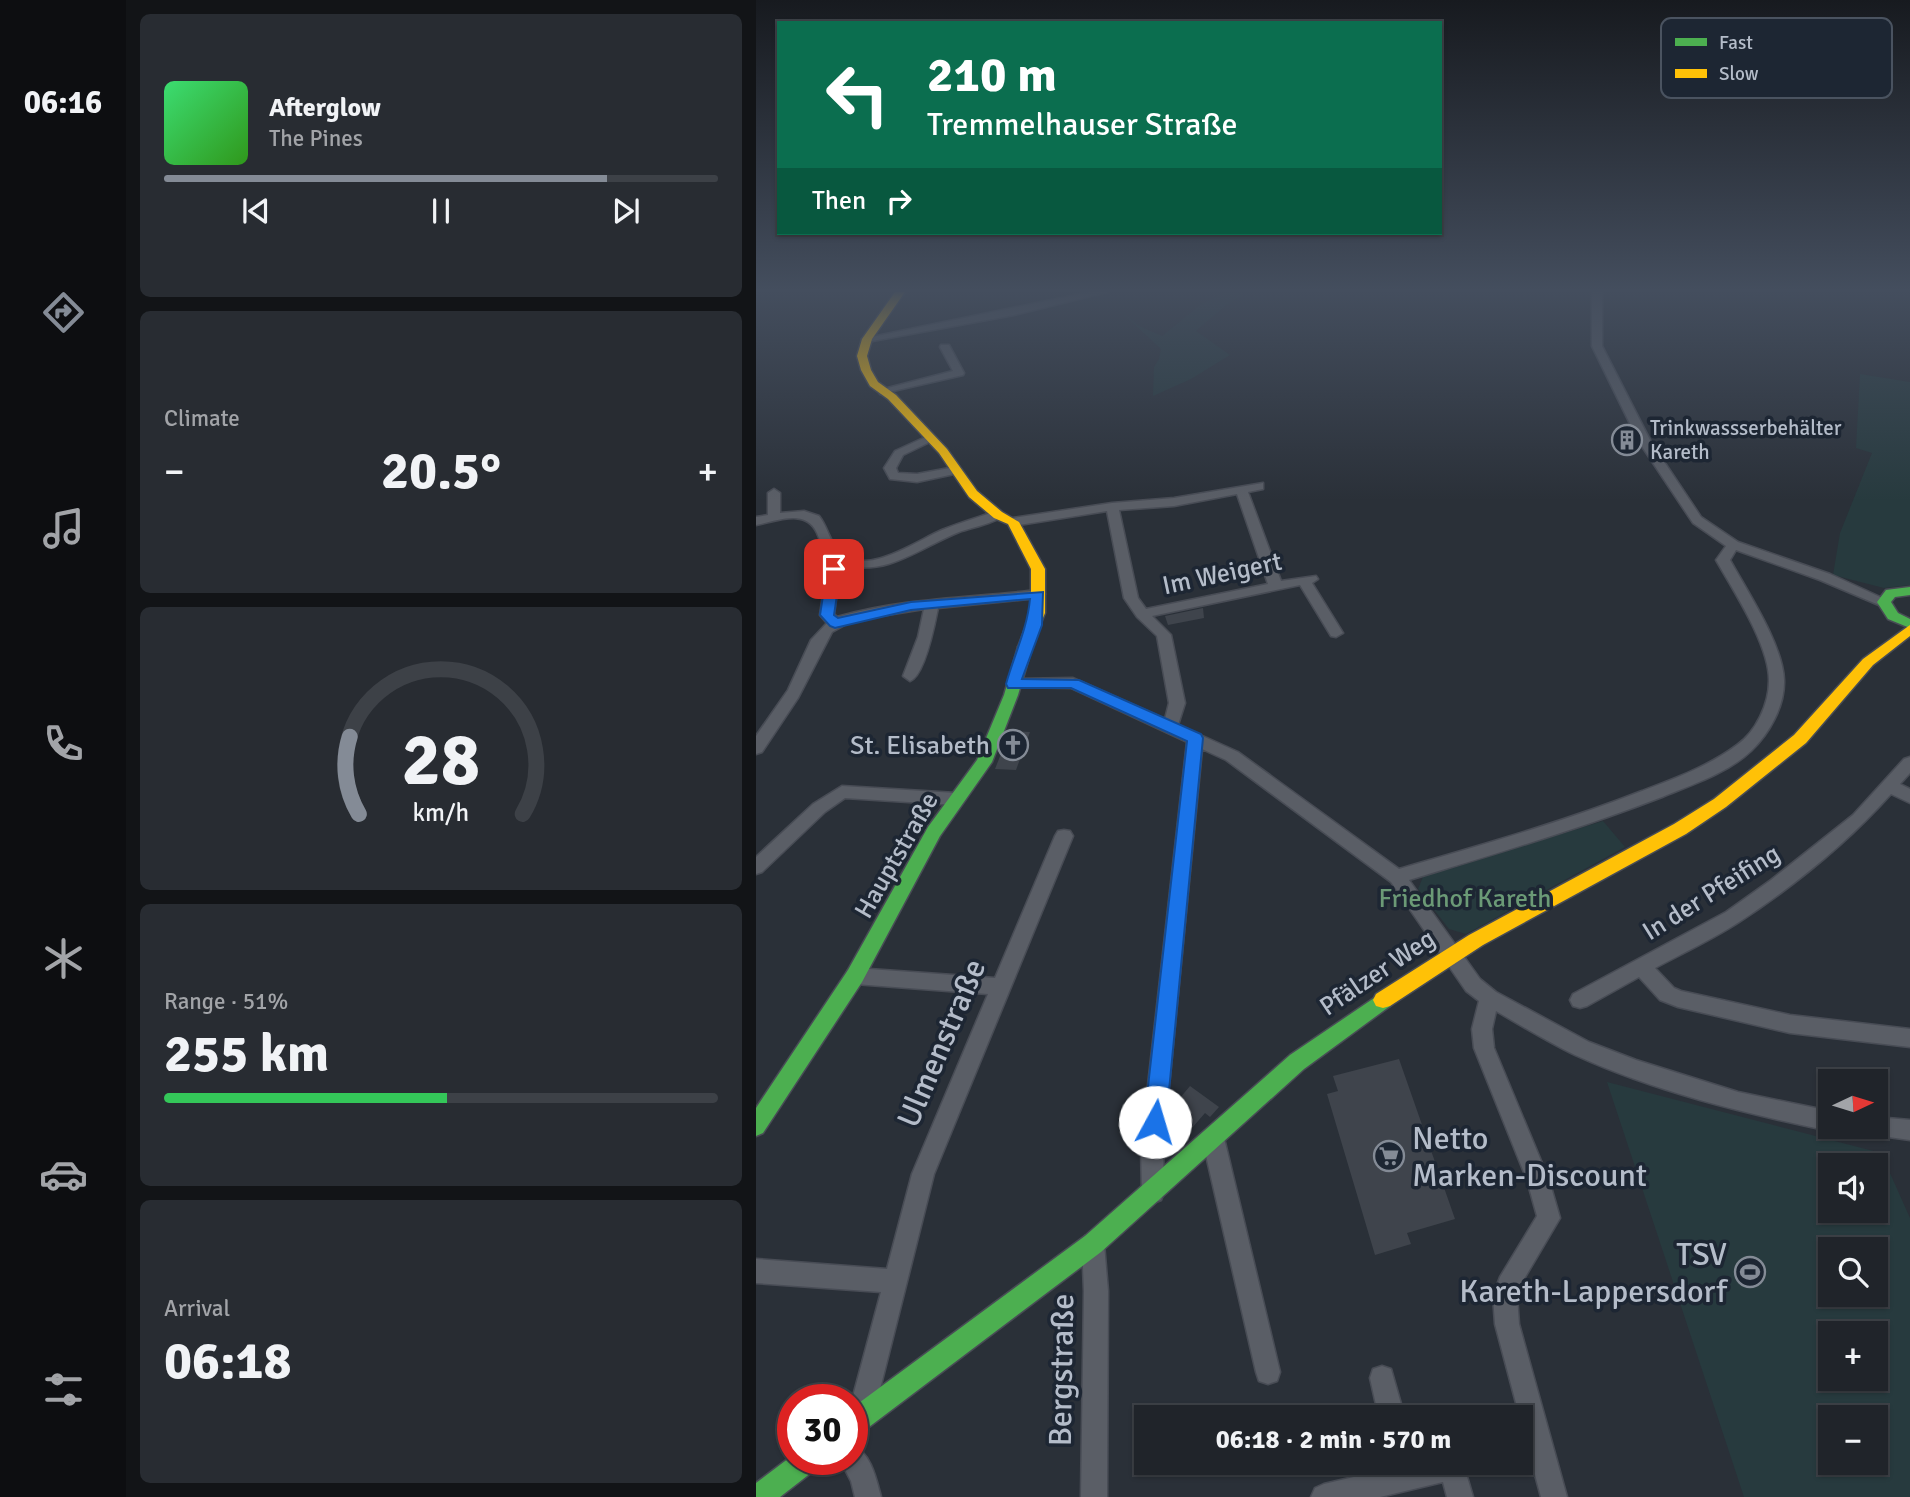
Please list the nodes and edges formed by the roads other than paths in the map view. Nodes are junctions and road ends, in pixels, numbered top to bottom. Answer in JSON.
{"nodes":[{"id":1,"x":864,"y":362,"type":"edge"},
{"id":2,"x":952,"y":362,"type":"edge"},
{"id":3,"x":1605,"y":362,"type":"edge"},
{"id":4,"x":884,"y":392,"type":"junction"},
{"id":5,"x":930,"y":438,"type":"junction"},
{"id":6,"x":955,"y":471,"type":"junction"},
{"id":7,"x":1259,"y":486,"type":"dead end"},
{"id":8,"x":1241,"y":490,"type":"junction"},
{"id":9,"x":774,"y":493,"type":"dead end"},
{"id":10,"x":1112,"y":508,"type":"junction"},
{"id":11,"x":774,"y":518,"type":"junction"},
{"id":12,"x":1005,"y":519,"type":"junction"},
{"id":13,"x":756,"y":521,"type":"edge"},
{"id":14,"x":1733,"y":545,"type":"junction"},
{"id":15,"x":843,"y":561,"type":"junction"},
{"id":16,"x":1825,"y":577,"type":"junction"},
{"id":17,"x":1276,"y":587,"type":"junction"},
{"id":18,"x":1904,"y":591,"type":"edge"},
{"id":19,"x":1038,"y":594,"type":"junction"},
{"id":20,"x":932,"y":604,"type":"junction"},
{"id":21,"x":1888,"y":609,"type":"junction"},
{"id":22,"x":1142,"y":614,"type":"junction"},
{"id":23,"x":835,"y":623,"type":"junction"},
{"id":24,"x":1910,"y":626,"type":"edge"},
{"id":25,"x":1336,"y":632,"type":"dead end"},
{"id":26,"x":1868,"y":662,"type":"junction"},
{"id":27,"x":910,"y":676,"type":"dead end"},
{"id":28,"x":1014,"y":684,"type":"junction"},
{"id":29,"x":1170,"y":727,"type":"junction"},
{"id":30,"x":1195,"y":738,"type":"junction"},
{"id":31,"x":756,"y":748,"type":"edge"},
{"id":32,"x":1910,"y":763,"type":"edge"},
{"id":33,"x":1889,"y":785,"type":"junction"},
{"id":34,"x":1910,"y":797,"type":"edge"},
{"id":35,"x":956,"y":799,"type":"junction"},
{"id":36,"x":1064,"y":836,"type":"dead end"},
{"id":37,"x":756,"y":867,"type":"edge"},
{"id":38,"x":1396,"y":877,"type":"junction"},
{"id":39,"x":1453,"y":955,"type":"junction"},
{"id":40,"x":1641,"y":967,"type":"junction"},
{"id":41,"x":855,"y":976,"type":"junction"},
{"id":42,"x":1000,"y":987,"type":"junction"},
{"id":43,"x":1489,"y":998,"type":"junction"},
{"id":44,"x":1580,"y":1000,"type":"dead end"},
{"id":45,"x":1910,"y":1038,"type":"edge"},
{"id":46,"x":1818,"y":1119,"type":"edge"},
{"id":47,"x":756,"y":1126,"type":"edge"},
{"id":48,"x":1888,"y":1128,"type":"edge"},
{"id":49,"x":1910,"y":1130,"type":"edge"},
{"id":50,"x":1213,"y":1139,"type":"junction"},
{"id":51,"x":1153,"y":1193,"type":"junction"},
{"id":52,"x":1093,"y":1244,"type":"junction"},
{"id":53,"x":756,"y":1271,"type":"edge"},
{"id":54,"x":895,"y":1281,"type":"junction"},
{"id":55,"x":1268,"y":1371,"type":"dead end"},
{"id":56,"x":1382,"y":1378,"type":"dead end"},
{"id":57,"x":867,"y":1384,"type":"edge"},
{"id":58,"x":1389,"y":1405,"type":"edge"},
{"id":59,"x":868,"y":1413,"type":"edge"},
{"id":60,"x":788,"y":1475,"type":"edge"},
{"id":61,"x":862,"y":1475,"type":"edge"},
{"id":62,"x":1389,"y":1475,"type":"edge"},
{"id":63,"x":1454,"y":1475,"type":"edge"},
{"id":64,"x":759,"y":1497,"type":"edge"},
{"id":65,"x":868,"y":1497,"type":"edge"},
{"id":66,"x":1094,"y":1497,"type":"edge"},
{"id":67,"x":1325,"y":1497,"type":"edge"},
{"id":68,"x":1460,"y":1497,"type":"edge"},
{"id":69,"x":1554,"y":1497,"type":"edge"}],
"edges":[{"from":1,"to":4,"type":"street","name":"Hauptstraße"},
{"from":2,"to":4,"type":"street"},
{"from":3,"to":14,"type":"street"},
{"from":4,"to":5,"type":"street","name":"Hauptstraße"},
{"from":5,"to":6,"type":"street","name":"Hauptstraße"},
{"from":5,"to":6,"type":"street"},
{"from":6,"to":12,"type":"street","name":"Hauptstraße"},
{"from":7,"to":8,"type":"street"},
{"from":8,"to":10,"type":"street"},
{"from":8,"to":17,"type":"street"},
{"from":9,"to":11,"type":"street"},
{"from":10,"to":12,"type":"street"},
{"from":10,"to":22,"type":"street"},
{"from":11,"to":13,"type":"street"},
{"from":11,"to":15,"type":"street"},
{"from":12,"to":15,"type":"street"},
{"from":12,"to":19,"type":"street","name":"Hauptstraße"},
{"from":14,"to":16,"type":"street"},
{"from":14,"to":38,"type":"street"},
{"from":15,"to":23,"type":"street"},
{"from":16,"to":18,"type":"street"},
{"from":16,"to":21,"type":"street"},
{"from":17,"to":22,"type":"street","name":"Im Weigert"},
{"from":17,"to":25,"type":"street","name":"Im Weigert"},
{"from":18,"to":21,"type":"street"},
{"from":19,"to":20,"type":"street"},
{"from":19,"to":28,"type":"street","name":"Hauptstraße"},
{"from":20,"to":23,"type":"street"},
{"from":20,"to":27,"type":"street"},
{"from":21,"to":24,"type":"street"},
{"from":21,"to":26,"type":"street"},
{"from":22,"to":29,"type":"street"},
{"from":23,"to":31,"type":"street"},
{"from":24,"to":26,"type":"street"},
{"from":26,"to":39,"type":"street","name":"Pfälzer Weg"},
{"from":28,"to":29,"type":"street"},
{"from":28,"to":35,"type":"street","name":"Hauptstraße"},
{"from":29,"to":30,"type":"street"},
{"from":30,"to":38,"type":"street"},
{"from":30,"to":51,"type":"street"},
{"from":32,"to":33,"type":"street","name":"In der Pfeifing"},
{"from":33,"to":34,"type":"street"},
{"from":33,"to":40,"type":"street","name":"In der Pfeifing"},
{"from":35,"to":37,"type":"street"},
{"from":35,"to":41,"type":"street","name":"Hauptstraße"},
{"from":36,"to":42,"type":"street","name":"Ulmenstraße"},
{"from":38,"to":39,"type":"street"},
{"from":39,"to":43,"type":"street"},
{"from":39,"to":50,"type":"street","name":"Pfälzer Weg"},
{"from":40,"to":44,"type":"street","name":"In der Pfeifing"},
{"from":40,"to":45,"type":"street"},
{"from":41,"to":42,"type":"street"},
{"from":41,"to":47,"type":"street","name":"Hauptstraße"},
{"from":42,"to":54,"type":"street","name":"Ulmenstraße"},
{"from":43,"to":46,"type":"street"},
{"from":43,"to":69,"type":"street"},
{"from":48,"to":49,"type":"street"},
{"from":50,"to":51,"type":"street","name":"Pfälzer Weg"},
{"from":50,"to":55,"type":"street"},
{"from":51,"to":52,"type":"street","name":"Pfälzer Weg"},
{"from":52,"to":59,"type":"street","name":"Pfälzer Weg"},
{"from":52,"to":66,"type":"street","name":"Bergstraße"},
{"from":53,"to":54,"type":"street"},
{"from":54,"to":57,"type":"street","name":"Ulmenstraße"},
{"from":56,"to":58,"type":"street"},
{"from":60,"to":64,"type":"street"},
{"from":61,"to":65,"type":"street"},
{"from":62,"to":67,"type":"street"},
{"from":63,"to":68,"type":"street"}]}
